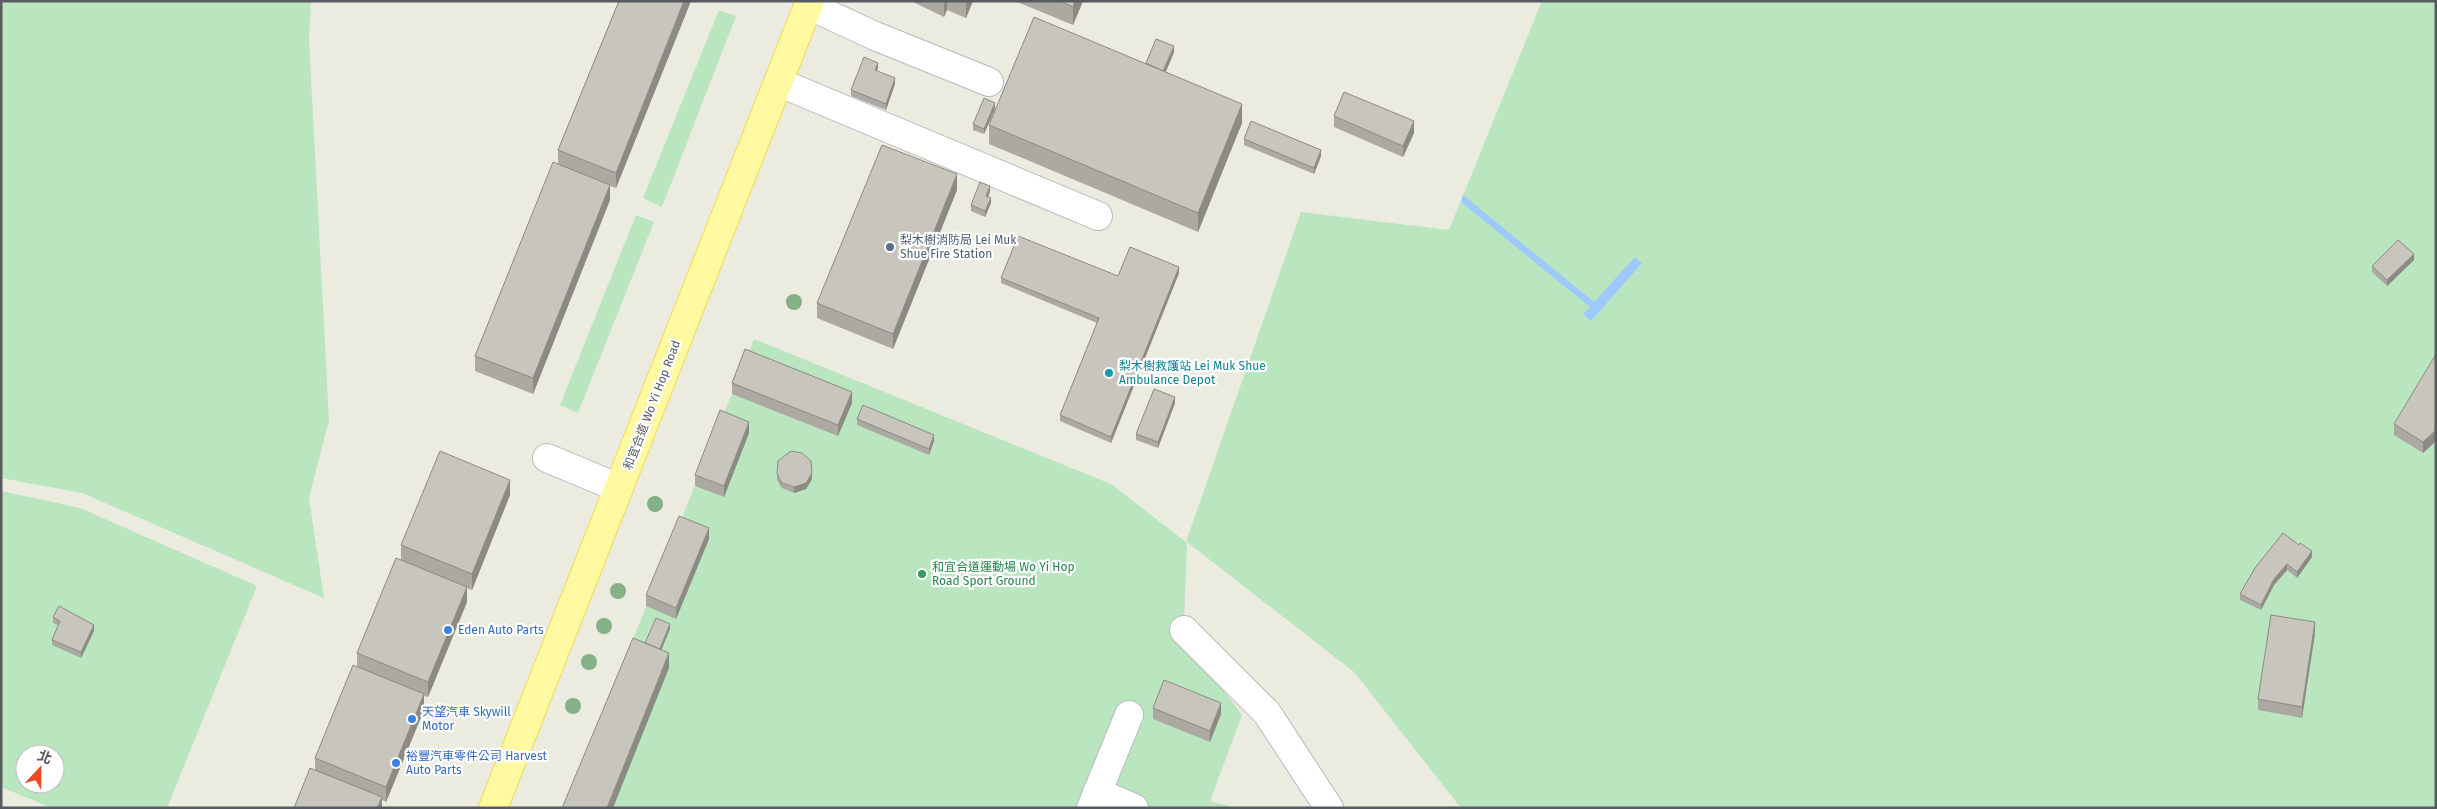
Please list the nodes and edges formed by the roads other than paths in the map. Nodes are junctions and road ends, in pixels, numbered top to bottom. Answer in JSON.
{"nodes":[{"id":1,"x":809,"y":3,"type":"edge"},
{"id":2,"x":778,"y":82,"type":"junction"},
{"id":3,"x":989,"y":82,"type":"dead end"},
{"id":4,"x":1098,"y":216,"type":"dead end"},
{"id":5,"x":547,"y":458,"type":"dead end"},
{"id":6,"x":619,"y":488,"type":"junction"},
{"id":7,"x":1184,"y":630,"type":"dead end"},
{"id":8,"x":1129,"y":715,"type":"dead end"},
{"id":9,"x":1094,"y":800,"type":"edge"},
{"id":10,"x":493,"y":808,"type":"edge"},
{"id":11,"x":1134,"y":808,"type":"edge"},
{"id":12,"x":1329,"y":808,"type":"edge"}],
"edges":[{"from":1,"to":2,"type":"main road","name":"和宜合道 Wo Yi Hop Road"},
{"from":1,"to":3,"type":"street"},
{"from":2,"to":4,"type":"street"},
{"from":2,"to":6,"type":"main road","name":"和宜合道 Wo Yi Hop Road"},
{"from":5,"to":6,"type":"street"},
{"from":6,"to":10,"type":"main road","name":"和宜合道 Wo Yi Hop Road"},
{"from":7,"to":12,"type":"street"},
{"from":8,"to":9,"type":"street"},
{"from":9,"to":11,"type":"street"}]}
